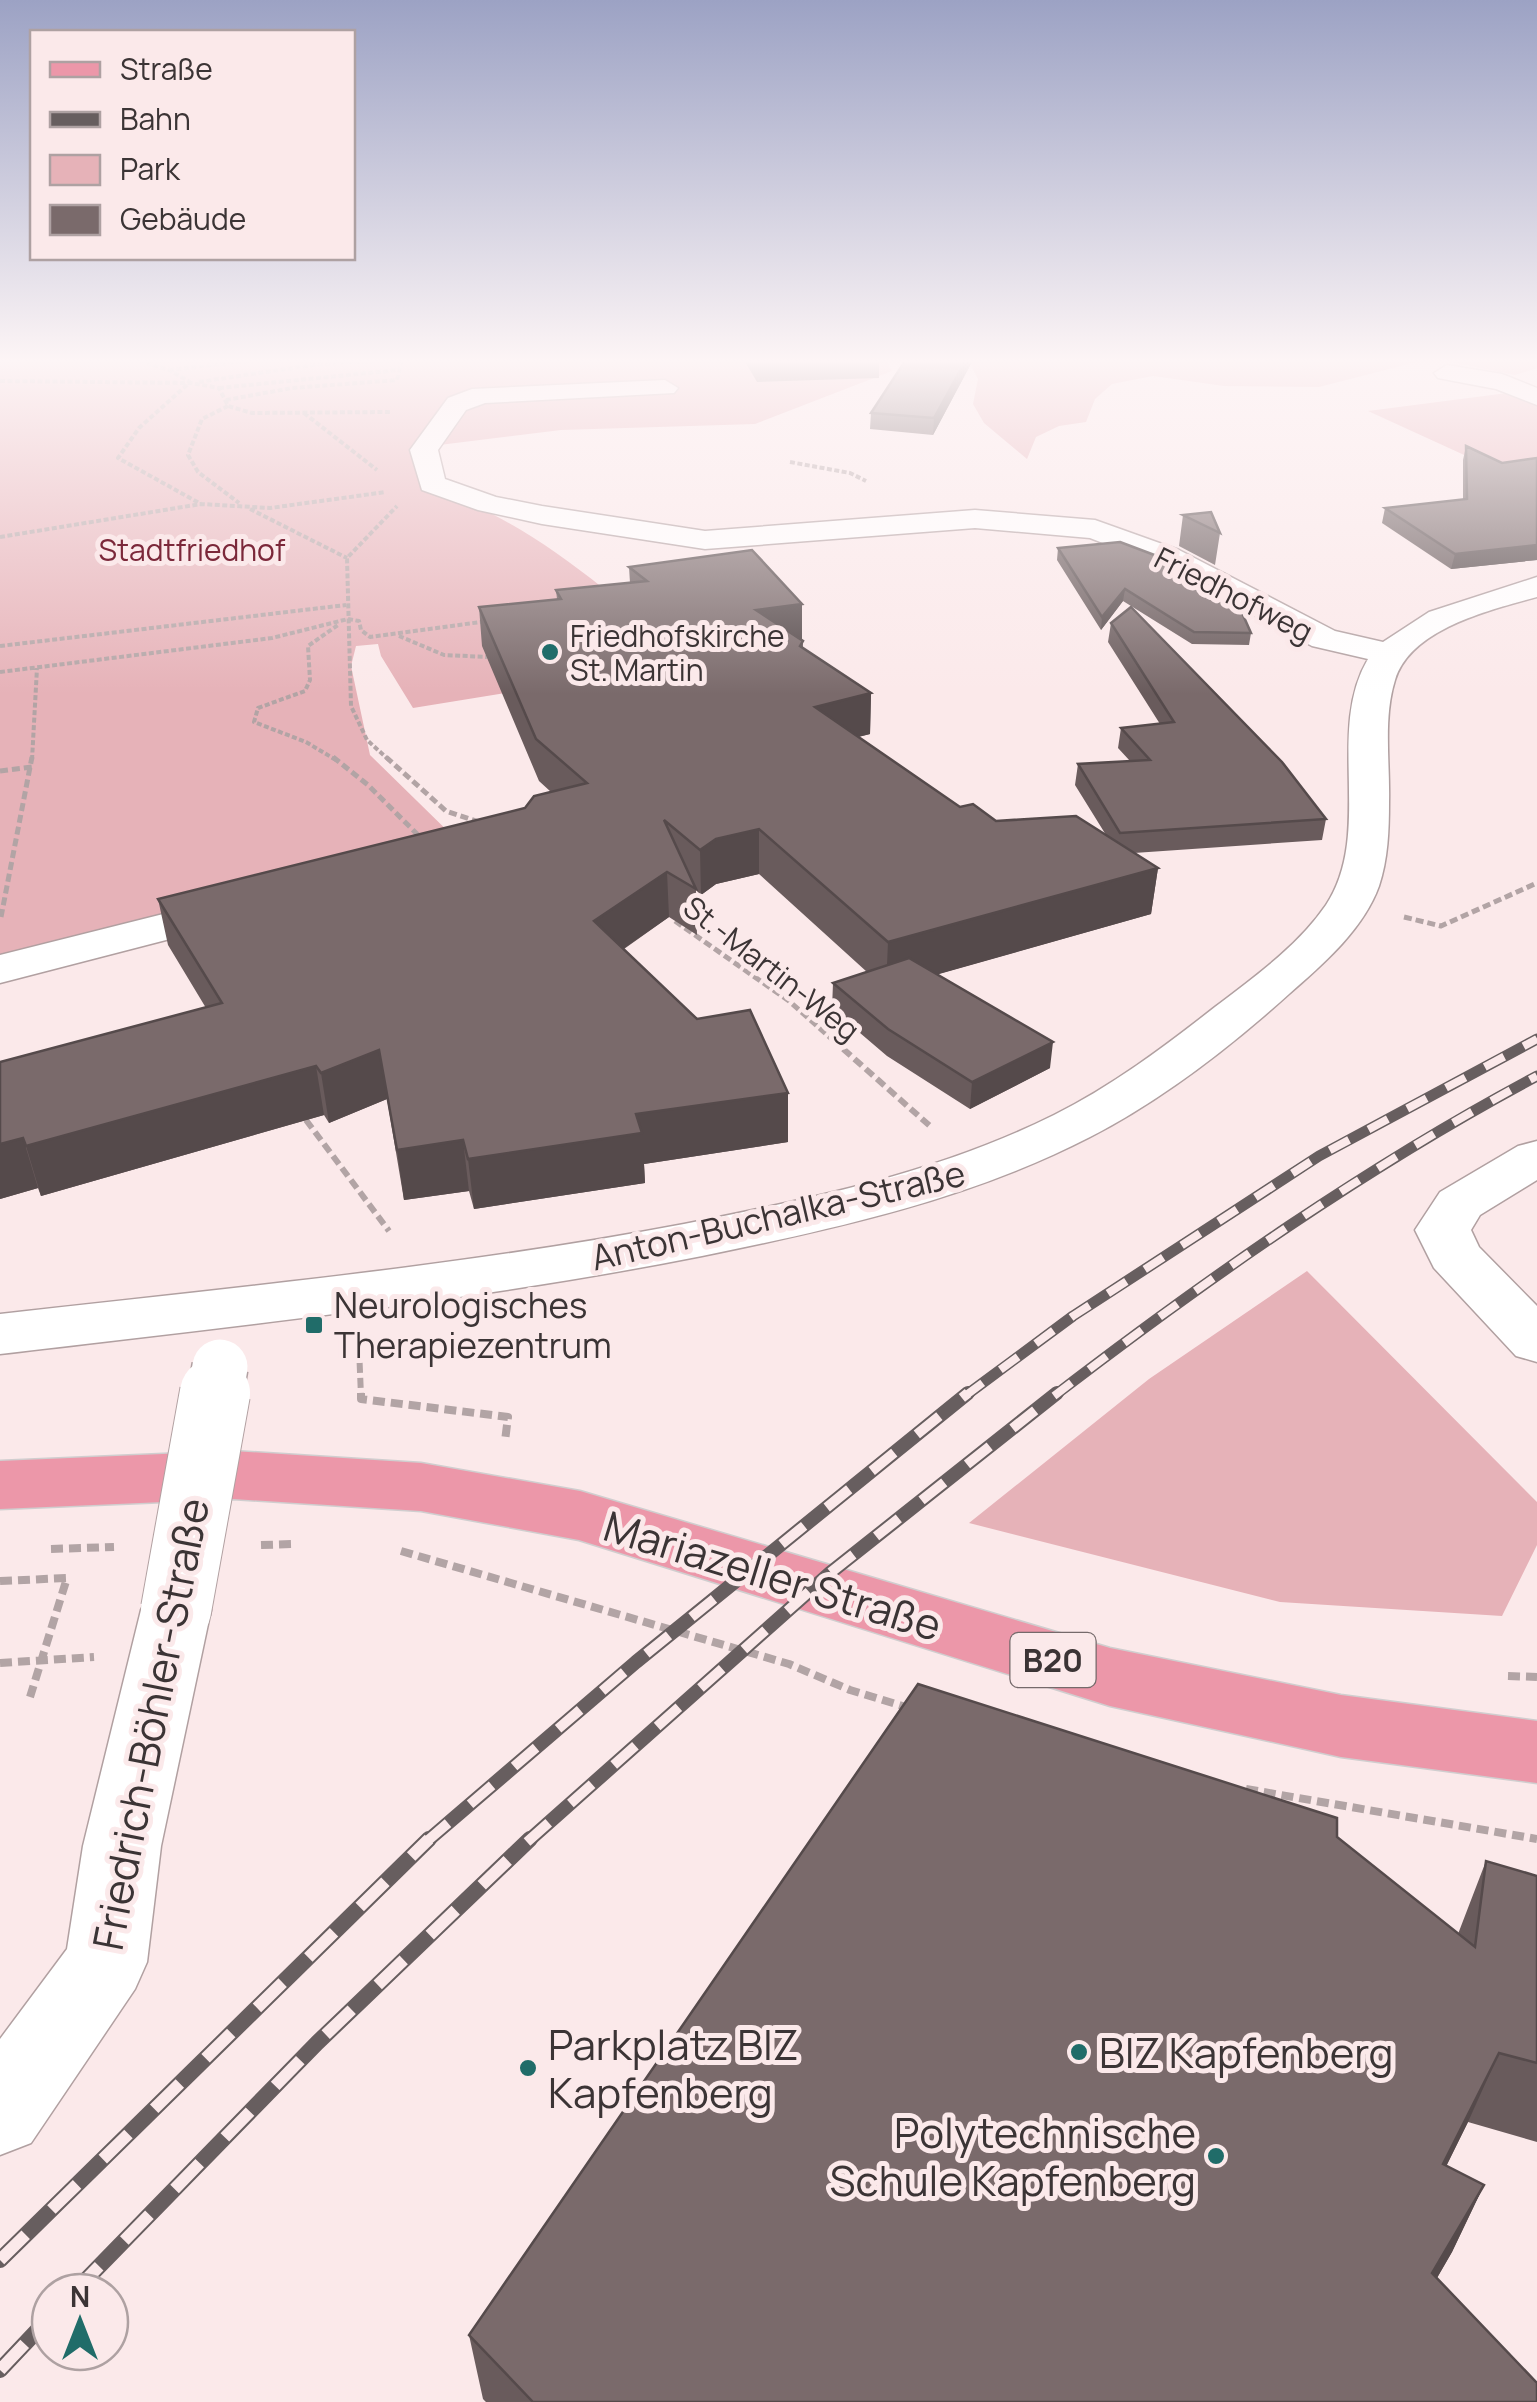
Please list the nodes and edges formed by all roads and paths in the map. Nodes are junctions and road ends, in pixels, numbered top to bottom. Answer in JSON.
{"nodes":[{"id":1,"x":140,"y":470,"type":"edge"},
{"id":2,"x":197,"y":470,"type":"edge"},
{"id":3,"x":429,"y":470,"type":"edge"},
{"id":4,"x":432,"y":484,"type":"junction"},
{"id":5,"x":200,"y":504,"type":"junction"},
{"id":6,"x":241,"y":505,"type":"junction"},
{"id":7,"x":0,"y":537,"type":"edge"},
{"id":8,"x":347,"y":558,"type":"junction"},
{"id":9,"x":1537,"y":588,"type":"edge"},
{"id":10,"x":347,"y":604,"type":"junction"},
{"id":11,"x":348,"y":619,"type":"junction"},
{"id":12,"x":496,"y":619,"type":"edge"},
{"id":13,"x":398,"y":636,"type":"junction"},
{"id":14,"x":0,"y":646,"type":"edge"},
{"id":15,"x":1388,"y":653,"type":"junction"},
{"id":16,"x":487,"y":657,"type":"edge"},
{"id":17,"x":37,"y":668,"type":"junction"},
{"id":18,"x":0,"y":672,"type":"edge"},
{"id":19,"x":32,"y":767,"type":"junction"},
{"id":20,"x":0,"y":771,"type":"edge"},
{"id":21,"x":472,"y":828,"type":"edge"},
{"id":22,"x":424,"y":840,"type":"edge"},
{"id":23,"x":1537,"y":883,"type":"edge"},
{"id":24,"x":283,"y":897,"type":"edge"},
{"id":25,"x":1350,"y":903,"type":"junction"},
{"id":26,"x":674,"y":920,"type":"edge"},
{"id":27,"x":0,"y":923,"type":"edge"},
{"id":28,"x":0,"y":969,"type":"edge"},
{"id":29,"x":306,"y":1120,"type":"edge"},
{"id":30,"x":1537,"y":1157,"type":"edge"},
{"id":31,"x":978,"y":1170,"type":"junction"},
{"id":32,"x":397,"y":1242,"type":"dead end"},
{"id":33,"x":0,"y":1334,"type":"edge"},
{"id":34,"x":225,"y":1337,"type":"junction"},
{"id":35,"x":1537,"y":1342,"type":"edge"},
{"id":36,"x":359,"y":1345,"type":"dead end"},
{"id":37,"x":504,"y":1447,"type":"dead end"},
{"id":38,"x":0,"y":1485,"type":"edge"},
{"id":39,"x":256,"y":1545,"type":"dead end"},
{"id":40,"x":314,"y":1545,"type":"dead end"},
{"id":41,"x":120,"y":1547,"type":"dead end"},
{"id":42,"x":42,"y":1549,"type":"dead end"},
{"id":43,"x":394,"y":1549,"type":"dead end"},
{"id":44,"x":0,"y":1581,"type":"edge"},
{"id":45,"x":170,"y":1632,"type":"junction"},
{"id":46,"x":42,"y":1660,"type":"junction"},
{"id":47,"x":0,"y":1663,"type":"edge"},
{"id":48,"x":30,"y":1696,"type":"dead end"},
{"id":49,"x":922,"y":1712,"type":"edge"},
{"id":50,"x":1537,"y":1752,"type":"edge"},
{"id":51,"x":1234,"y":1787,"type":"edge"},
{"id":52,"x":1537,"y":1840,"type":"edge"},
{"id":53,"x":0,"y":2112,"type":"edge"}],
"edges":[{"from":1,"to":5,"type":"path"},
{"from":2,"to":6,"type":"path"},
{"from":3,"to":4,"type":"street"},
{"from":4,"to":6,"type":"path"},
{"from":4,"to":8,"type":"path"},
{"from":4,"to":15,"type":"street","name":"Friedhofweg"},
{"from":5,"to":6,"type":"path"},
{"from":5,"to":7,"type":"path"},
{"from":6,"to":8,"type":"path"},
{"from":8,"to":10,"type":"path"},
{"from":9,"to":15,"type":"street"},
{"from":10,"to":11,"type":"path"},
{"from":10,"to":14,"type":"path"},
{"from":11,"to":13,"type":"path"},
{"from":11,"to":17,"type":"path"},
{"from":11,"to":21,"type":"path"},
{"from":11,"to":22,"type":"path"},
{"from":12,"to":13,"type":"path"},
{"from":13,"to":16,"type":"path"},
{"from":15,"to":25,"type":"street","name":"Anton-Buchalka-Straße"},
{"from":17,"to":18,"type":"path"},
{"from":17,"to":19,"type":"path"},
{"from":19,"to":20,"type":"path"},
{"from":19,"to":27,"type":"path"},
{"from":23,"to":25,"type":"path"},
{"from":24,"to":28,"type":"street"},
{"from":25,"to":31,"type":"street","name":"Anton-Buchalka-Straße"},
{"from":26,"to":31,"type":"path","name":"St.-Martin-Weg"},
{"from":29,"to":32,"type":"path"},
{"from":30,"to":35,"type":"street"},
{"from":31,"to":34,"type":"street","name":"Anton-Buchalka-Straße"},
{"from":33,"to":34,"type":"street","name":"Anton-Buchalka-Straße"},
{"from":34,"to":45,"type":"street","name":"Friedrich-Böhler-Straße","bridge":true},
{"from":36,"to":37,"type":"path"},
{"from":38,"to":50,"type":"main road","name":"Mariazeller Straße","number":"B20"},
{"from":39,"to":40,"type":"path"},
{"from":41,"to":42,"type":"path"},
{"from":43,"to":49,"type":"path"},
{"from":44,"to":46,"type":"path"},
{"from":45,"to":46,"type":"path"},
{"from":45,"to":53,"type":"street","name":"Friedrich-Böhler-Straße"},
{"from":46,"to":47,"type":"path"},
{"from":46,"to":48,"type":"path"},
{"from":51,"to":52,"type":"path"}]}
